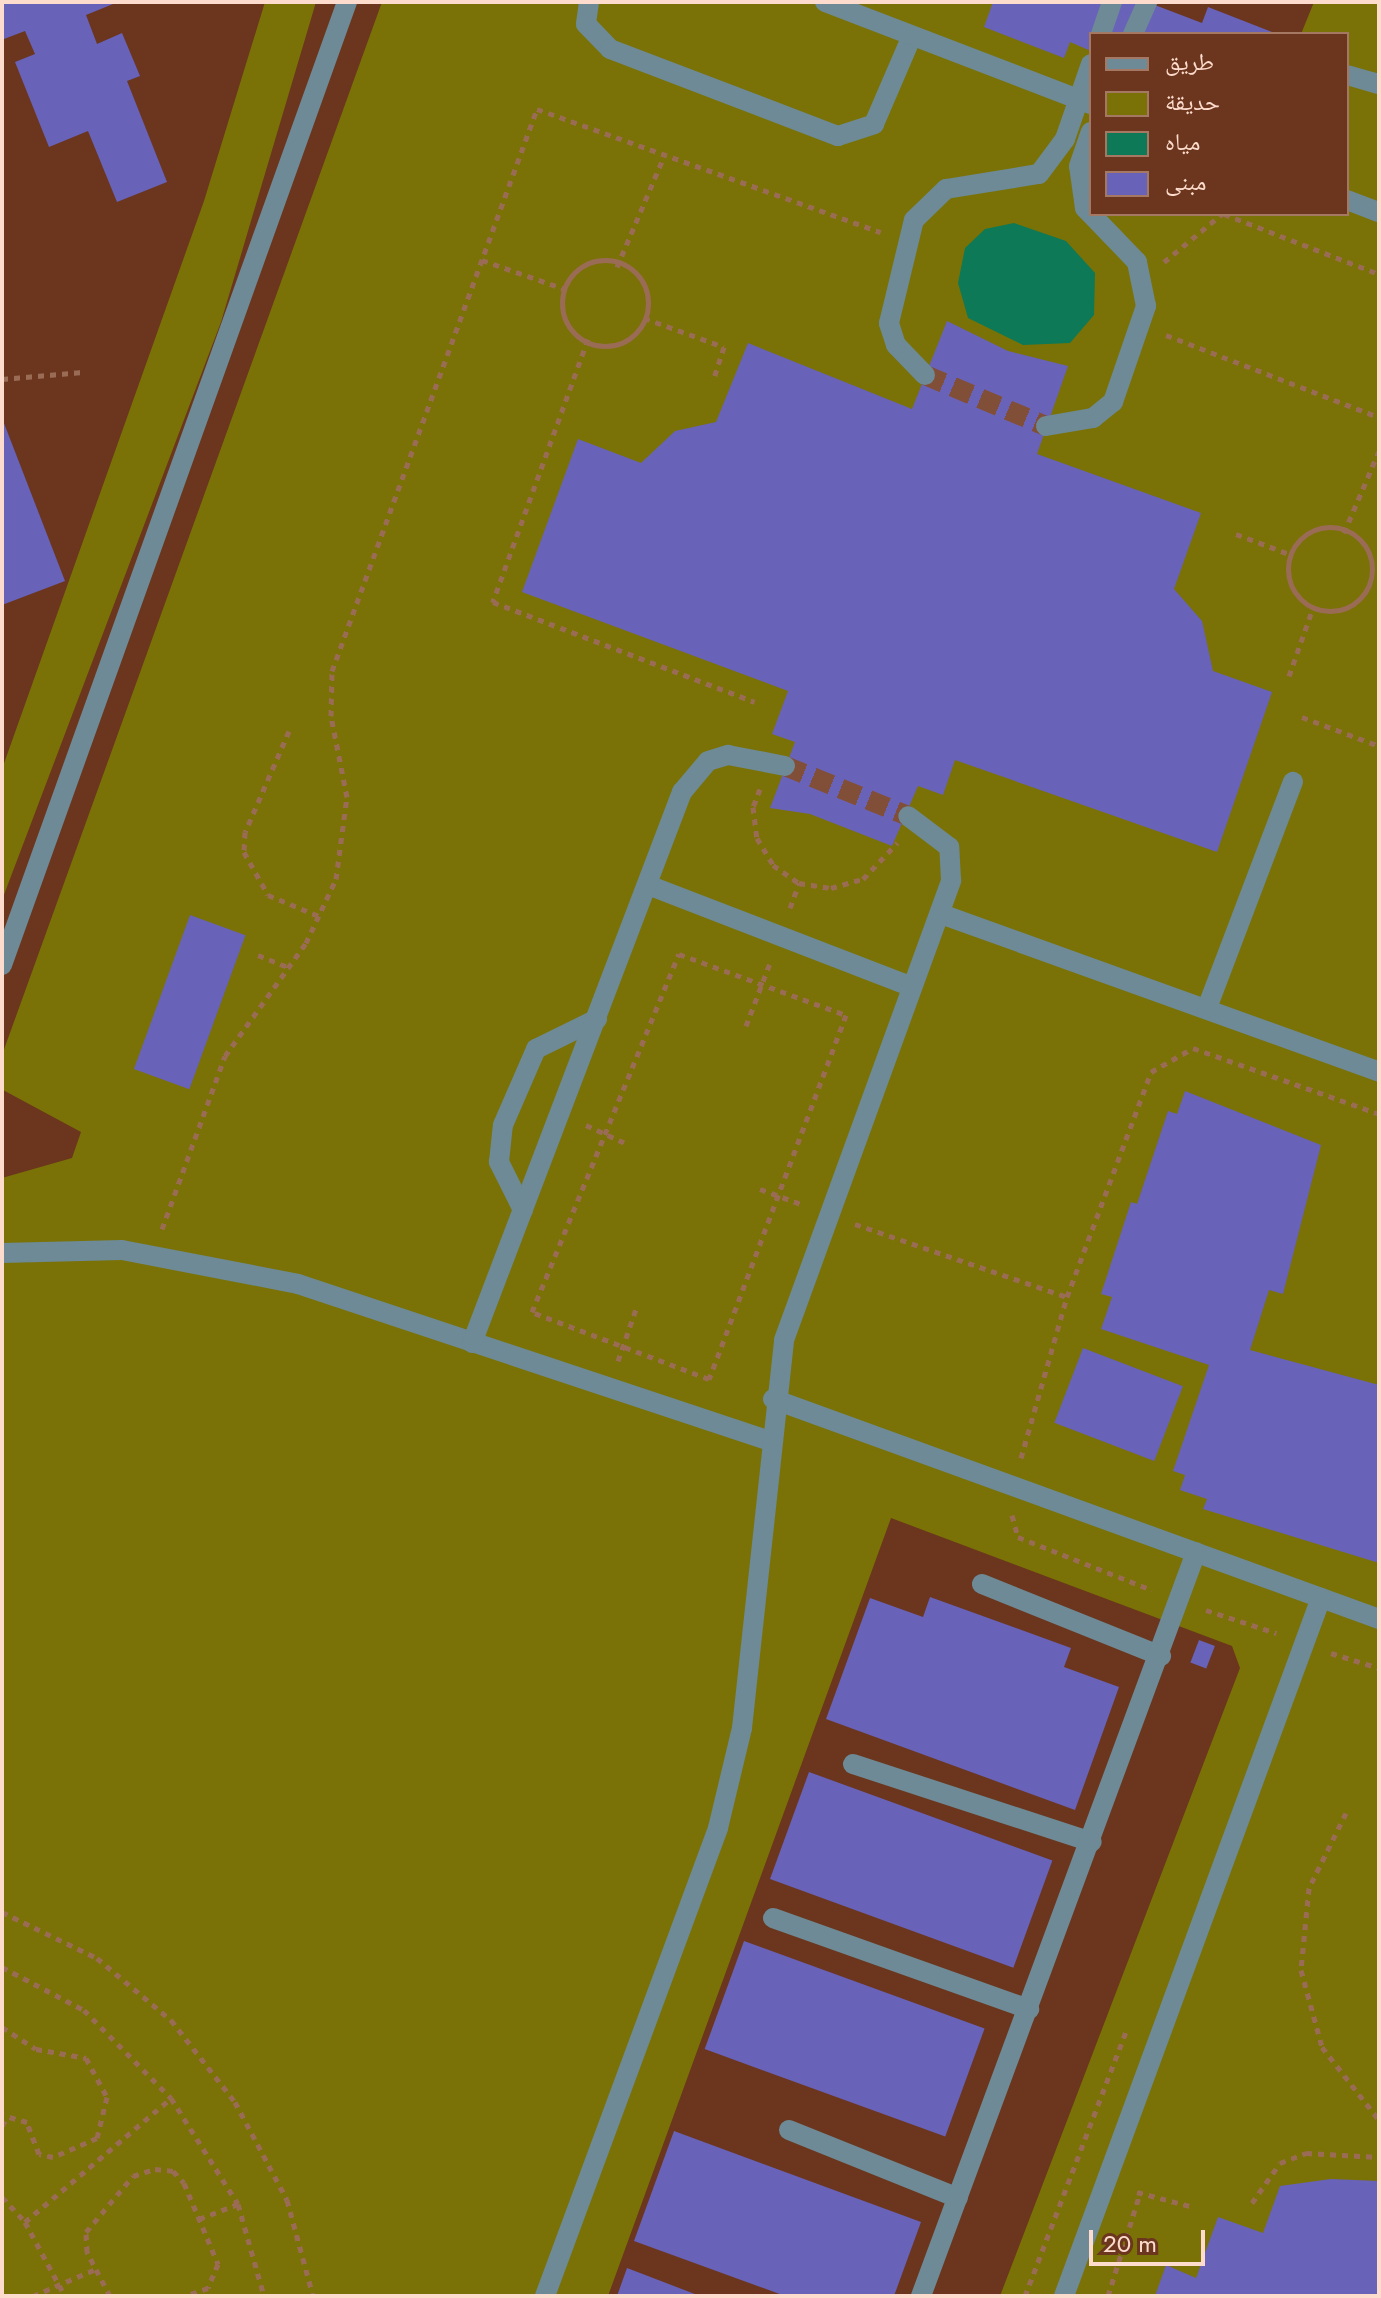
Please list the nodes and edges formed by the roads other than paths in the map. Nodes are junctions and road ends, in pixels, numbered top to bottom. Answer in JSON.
{"nodes":[{"id":1,"x":347,"y":2,"type":"edge"},
{"id":2,"x":589,"y":2,"type":"edge"},
{"id":3,"x":825,"y":2,"type":"edge"},
{"id":4,"x":1112,"y":2,"type":"edge"},
{"id":5,"x":1147,"y":2,"type":"edge"},
{"id":6,"x":1102,"y":32,"type":"edge"},
{"id":7,"x":1134,"y":32,"type":"edge"},
{"id":8,"x":911,"y":38,"type":"junction"},
{"id":9,"x":1349,"y":76,"type":"edge"},
{"id":10,"x":1089,"y":77,"type":"edge"},
{"id":11,"x":1379,"y":84,"type":"edge"},
{"id":12,"x":1085,"y":102,"type":"edge"},
{"id":13,"x":1089,"y":138,"type":"edge"},
{"id":14,"x":1349,"y":201,"type":"edge"},
{"id":15,"x":1089,"y":212,"type":"edge"},
{"id":16,"x":1379,"y":212,"type":"edge"},
{"id":17,"x":1092,"y":216,"type":"edge"},
{"id":18,"x":925,"y":375,"type":"tunnel mouth"},
{"id":19,"x":1046,"y":426,"type":"tunnel mouth"},
{"id":20,"x":778,"y":764,"type":"tunnel mouth"},
{"id":21,"x":1293,"y":782,"type":"dead end"},
{"id":22,"x":910,"y":817,"type":"tunnel mouth"},
{"id":23,"x":648,"y":885,"type":"junction"},
{"id":24,"x":941,"y":914,"type":"junction"},
{"id":25,"x":2,"y":965,"type":"edge"},
{"id":26,"x":912,"y":987,"type":"junction"},
{"id":27,"x":1207,"y":1008,"type":"junction"},
{"id":28,"x":597,"y":1019,"type":"junction"},
{"id":29,"x":1379,"y":1072,"type":"edge"},
{"id":30,"x":523,"y":1210,"type":"junction"},
{"id":31,"x":2,"y":1253,"type":"edge"},
{"id":32,"x":472,"y":1343,"type":"junction"},
{"id":33,"x":773,"y":1399,"type":"junction"},
{"id":34,"x":768,"y":1440,"type":"junction"},
{"id":35,"x":1196,"y":1552,"type":"junction"},
{"id":36,"x":982,"y":1584,"type":"dead end"},
{"id":37,"x":1321,"y":1598,"type":"junction"},
{"id":38,"x":1379,"y":1619,"type":"edge"},
{"id":39,"x":1161,"y":1656,"type":"junction"},
{"id":40,"x":853,"y":1764,"type":"dead end"},
{"id":41,"x":1092,"y":1842,"type":"junction"},
{"id":42,"x":773,"y":1918,"type":"dead end"},
{"id":43,"x":1029,"y":2009,"type":"junction"},
{"id":44,"x":789,"y":2130,"type":"dead end"},
{"id":45,"x":958,"y":2198,"type":"junction"},
{"id":46,"x":545,"y":2296,"type":"edge"},
{"id":47,"x":921,"y":2296,"type":"edge"},
{"id":48,"x":1064,"y":2296,"type":"edge"}],
"edges":[{"from":1,"to":25,"type":"street"},
{"from":2,"to":8,"type":"street"},
{"from":3,"to":8,"type":"street"},
{"from":4,"to":6,"type":"street"},
{"from":5,"to":7,"type":"street"},
{"from":8,"to":12,"type":"street"},
{"from":9,"to":11,"type":"street"},
{"from":10,"to":12,"type":"street"},
{"from":12,"to":18,"type":"street"},
{"from":13,"to":15,"type":"street"},
{"from":14,"to":16,"type":"street"},
{"from":17,"to":19,"type":"street"},
{"from":20,"to":23,"type":"street"},
{"from":21,"to":27,"type":"street"},
{"from":22,"to":24,"type":"street"},
{"from":23,"to":26,"type":"street"},
{"from":23,"to":28,"type":"street"},
{"from":24,"to":26,"type":"street"},
{"from":24,"to":27,"type":"street"},
{"from":26,"to":33,"type":"street"},
{"from":27,"to":29,"type":"street"},
{"from":28,"to":30,"type":"street"},
{"from":28,"to":30,"type":"street"},
{"from":30,"to":32,"type":"street"},
{"from":31,"to":32,"type":"street"},
{"from":32,"to":34,"type":"street"},
{"from":33,"to":34,"type":"street"},
{"from":33,"to":35,"type":"street"},
{"from":34,"to":46,"type":"street"},
{"from":35,"to":37,"type":"street"},
{"from":35,"to":39,"type":"street"},
{"from":36,"to":39,"type":"street"},
{"from":37,"to":38,"type":"street"},
{"from":37,"to":48,"type":"street"},
{"from":39,"to":41,"type":"street"},
{"from":40,"to":41,"type":"street"},
{"from":41,"to":43,"type":"street"},
{"from":42,"to":43,"type":"street"},
{"from":43,"to":45,"type":"street"},
{"from":44,"to":45,"type":"street"},
{"from":45,"to":47,"type":"street"}]}
